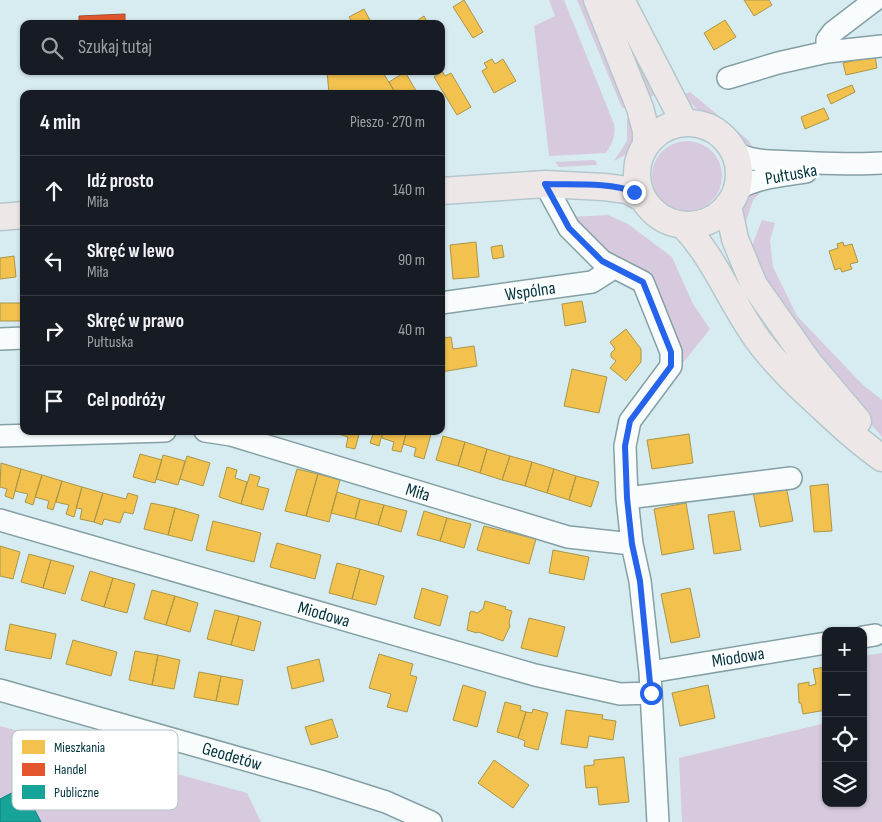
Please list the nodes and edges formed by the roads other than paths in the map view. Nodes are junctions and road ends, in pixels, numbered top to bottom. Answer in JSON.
{"nodes":[{"id":1,"x":597,"y":0,"type":"edge"},
{"id":2,"x":621,"y":0,"type":"edge"},
{"id":3,"x":875,"y":0,"type":"edge"},
{"id":4,"x":882,"y":46,"type":"edge"},
{"id":5,"x":827,"y":52,"type":"junction"},
{"id":6,"x":728,"y":78,"type":"dead end"},
{"id":7,"x":684,"y":122,"type":"junction"},
{"id":8,"x":642,"y":152,"type":"junction"},
{"id":9,"x":735,"y":154,"type":"junction"},
{"id":10,"x":882,"y":163,"type":"edge"},
{"id":11,"x":847,"y":165,"type":"junction"},
{"id":12,"x":545,"y":184,"type":"junction"},
{"id":13,"x":445,"y":190,"type":"edge"},
{"id":14,"x":733,"y":197,"type":"junction"},
{"id":15,"x":642,"y":198,"type":"junction"},
{"id":16,"x":20,"y":215,"type":"edge"},
{"id":17,"x":0,"y":216,"type":"edge"},
{"id":18,"x":683,"y":225,"type":"junction"},
{"id":19,"x":614,"y":268,"type":"junction"},
{"id":20,"x":445,"y":302,"type":"edge"},
{"id":21,"x":20,"y":338,"type":"edge"},
{"id":22,"x":0,"y":339,"type":"edge"},
{"id":23,"x":33,"y":435,"type":"edge"},
{"id":24,"x":226,"y":435,"type":"edge"},
{"id":25,"x":0,"y":436,"type":"edge"},
{"id":26,"x":882,"y":448,"type":"edge"},
{"id":27,"x":882,"y":458,"type":"edge"},
{"id":28,"x":792,"y":478,"type":"dead end"},
{"id":29,"x":627,"y":498,"type":"junction"},
{"id":30,"x":0,"y":520,"type":"edge"},
{"id":31,"x":632,"y":544,"type":"junction"},
{"id":32,"x":822,"y":644,"type":"edge"},
{"id":33,"x":650,"y":672,"type":"junction"},
{"id":34,"x":0,"y":690,"type":"edge"},
{"id":35,"x":651,"y":693,"type":"junction"},
{"id":36,"x":141,"y":730,"type":"edge"},
{"id":37,"x":178,"y":741,"type":"edge"},
{"id":38,"x":431,"y":822,"type":"edge"},
{"id":39,"x":658,"y":822,"type":"edge"}],
"edges":[{"from":1,"to":8,"type":"main road"},
{"from":2,"to":7,"type":"main road"},
{"from":3,"to":5,"type":"street"},
{"from":4,"to":5,"type":"street"},
{"from":5,"to":6,"type":"street"},
{"from":7,"to":8,"type":"main road"},
{"from":7,"to":9,"type":"main road"},
{"from":8,"to":12,"type":"main road"},
{"from":8,"to":15,"type":"main road"},
{"from":9,"to":11,"type":"street","name":"Pułtuska"},
{"from":9,"to":14,"type":"main road"},
{"from":10,"to":11,"type":"street","name":"Pułtuska"},
{"from":11,"to":14,"type":"street","name":"Pułtuska"},
{"from":12,"to":13,"type":"main road"},
{"from":12,"to":15,"type":"main road"},
{"from":12,"to":19,"type":"street"},
{"from":14,"to":18,"type":"main road"},
{"from":14,"to":26,"type":"main road"},
{"from":15,"to":18,"type":"main road"},
{"from":16,"to":17,"type":"main road"},
{"from":18,"to":27,"type":"main road"},
{"from":19,"to":20,"type":"street","name":"Wspólna"},
{"from":19,"to":29,"type":"street"},
{"from":21,"to":22,"type":"street"},
{"from":23,"to":25,"type":"street"},
{"from":24,"to":31,"type":"street","name":"Miła"},
{"from":28,"to":29,"type":"street"},
{"from":29,"to":31,"type":"street"},
{"from":30,"to":35,"type":"street","name":"Miodowa"},
{"from":31,"to":33,"type":"street"},
{"from":32,"to":33,"type":"street","name":"Miodowa"},
{"from":33,"to":35,"type":"street"},
{"from":34,"to":36,"type":"street","name":"Geodetów"},
{"from":35,"to":39,"type":"street"},
{"from":37,"to":38,"type":"street","name":"Geodetów"}]}
